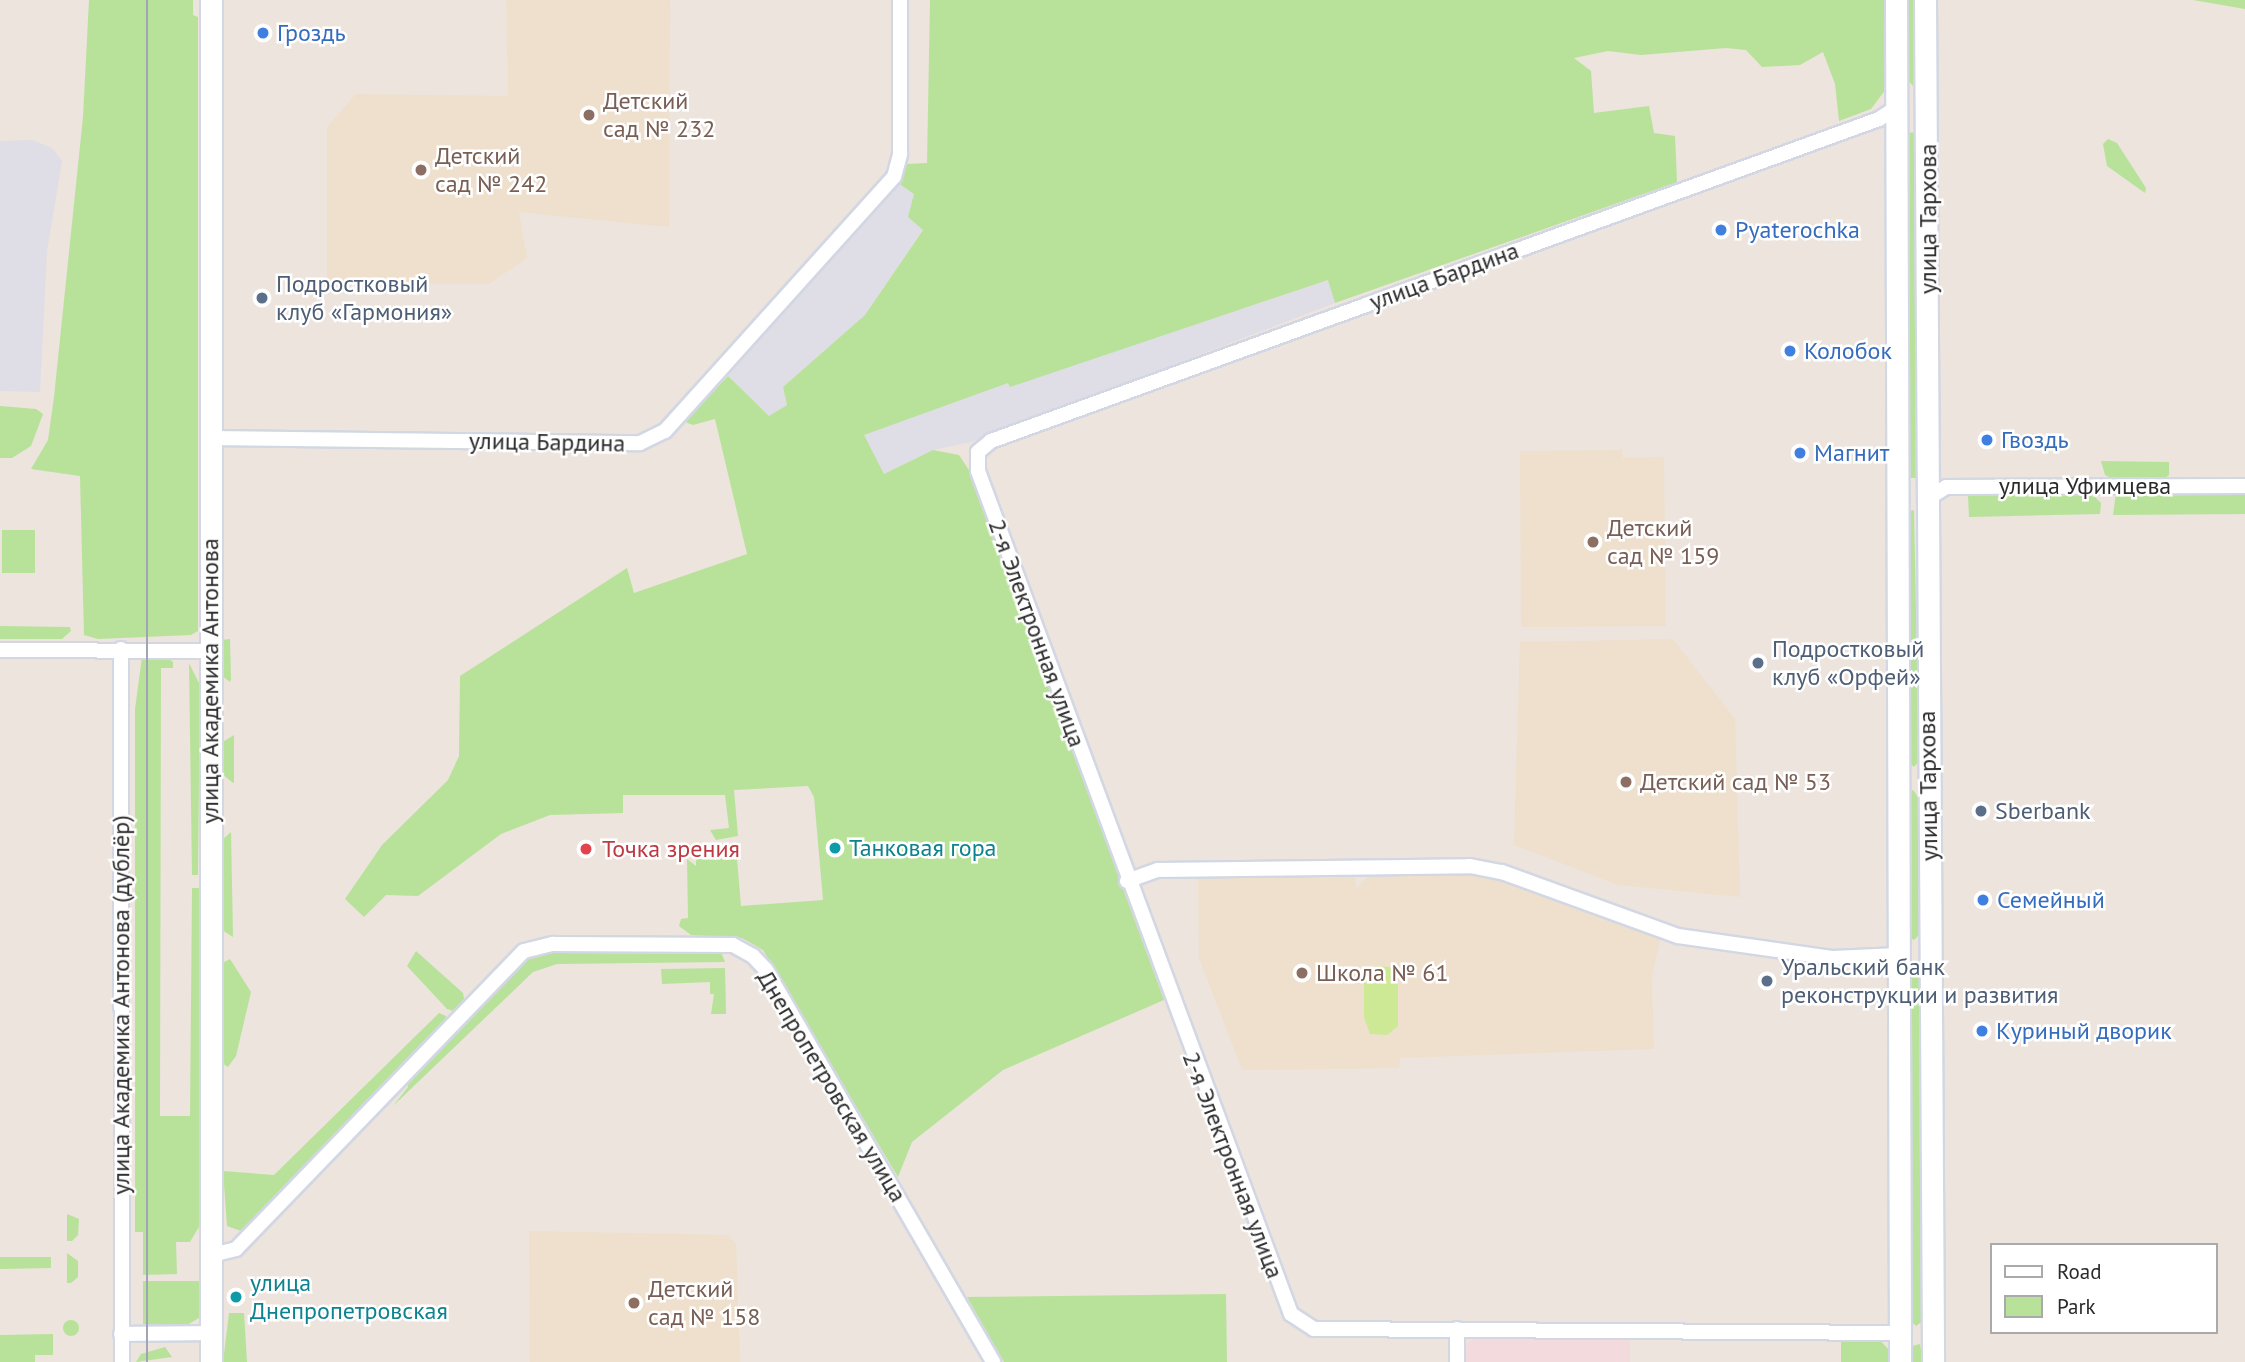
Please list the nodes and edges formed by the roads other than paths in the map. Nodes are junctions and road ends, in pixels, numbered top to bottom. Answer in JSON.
{"nodes":[{"id":1,"x":211,"y":0,"type":"edge"},
{"id":2,"x":900,"y":0,"type":"edge"},
{"id":3,"x":1896,"y":0,"type":"edge"},
{"id":4,"x":1925,"y":0,"type":"edge"},
{"id":5,"x":1925,"y":103,"type":"junction"},
{"id":6,"x":1896,"y":108,"type":"junction"},
{"id":7,"x":210,"y":438,"type":"junction"},
{"id":8,"x":990,"y":441,"type":"joint"},
{"id":9,"x":2245,"y":486,"type":"edge"},
{"id":10,"x":1896,"y":499,"type":"junction"},
{"id":11,"x":1927,"y":499,"type":"junction"},
{"id":12,"x":121,"y":649,"type":"junction"},
{"id":13,"x":0,"y":650,"type":"edge"},
{"id":14,"x":209,"y":651,"type":"junction"},
{"id":15,"x":1127,"y":881,"type":"junction"},
{"id":16,"x":1898,"y":955,"type":"junction"},
{"id":17,"x":212,"y":1255,"type":"junction"},
{"id":18,"x":1457,"y":1329,"type":"junction"},
{"id":19,"x":212,"y":1333,"type":"junction"},
{"id":20,"x":1900,"y":1333,"type":"junction"},
{"id":21,"x":1933,"y":1333,"type":"junction"},
{"id":22,"x":121,"y":1335,"type":"junction"},
{"id":23,"x":122,"y":1362,"type":"edge"},
{"id":24,"x":211,"y":1362,"type":"edge"},
{"id":25,"x":993,"y":1362,"type":"edge"},
{"id":26,"x":1457,"y":1362,"type":"edge"},
{"id":27,"x":1900,"y":1362,"type":"edge"},
{"id":28,"x":1933,"y":1362,"type":"edge"}],
"edges":[{"from":1,"to":7,"type":"main road","name":"улица Академика Антонова"},
{"from":2,"to":7,"type":"street","name":"улица Бардина"},
{"from":3,"to":6,"type":"main road","name":"улица Тархова"},
{"from":4,"to":5,"type":"main road","name":"улица Тархова"},
{"from":5,"to":6,"type":"main road"},
{"from":5,"to":11,"type":"main road","name":"улица Тархова"},
{"from":6,"to":8,"type":"street","name":"улица Бардина"},
{"from":6,"to":10,"type":"main road","name":"улица Тархова"},
{"from":7,"to":14,"type":"main road","name":"улица Академика Антонова"},
{"from":8,"to":15,"type":"street","name":"2-я Электронная улица"},
{"from":9,"to":11,"type":"street","name":"улица Уфимцева"},
{"from":10,"to":11,"type":"main road"},
{"from":10,"to":16,"type":"main road","name":"улица Тархова"},
{"from":11,"to":21,"type":"main road","name":"улица Тархова"},
{"from":12,"to":13,"type":"street"},
{"from":12,"to":14,"type":"street"},
{"from":12,"to":22,"type":"street","name":"улица Академика Антонова (дублёр)"},
{"from":14,"to":17,"type":"main road","name":"улица Академика Антонова"},
{"from":15,"to":16,"type":"street"},
{"from":15,"to":18,"type":"street","name":"2-я Электронная улица"},
{"from":16,"to":20,"type":"main road","name":"улица Тархова"},
{"from":17,"to":19,"type":"main road","name":"улица Академика Антонова"},
{"from":17,"to":25,"type":"street","name":"Днепропетровская улица"},
{"from":18,"to":20,"type":"street","name":"2-я Электронная улица"},
{"from":18,"to":26,"type":"street"},
{"from":19,"to":22,"type":"street"},
{"from":19,"to":24,"type":"main road","name":"улица Академика Антонова"},
{"from":20,"to":21,"type":"main road"},
{"from":20,"to":27,"type":"main road","name":"улица Тархова"},
{"from":21,"to":28,"type":"main road","name":"улица Тархова"},
{"from":22,"to":23,"type":"street","name":"улица Академика Антонова (дублёр)"}]}
